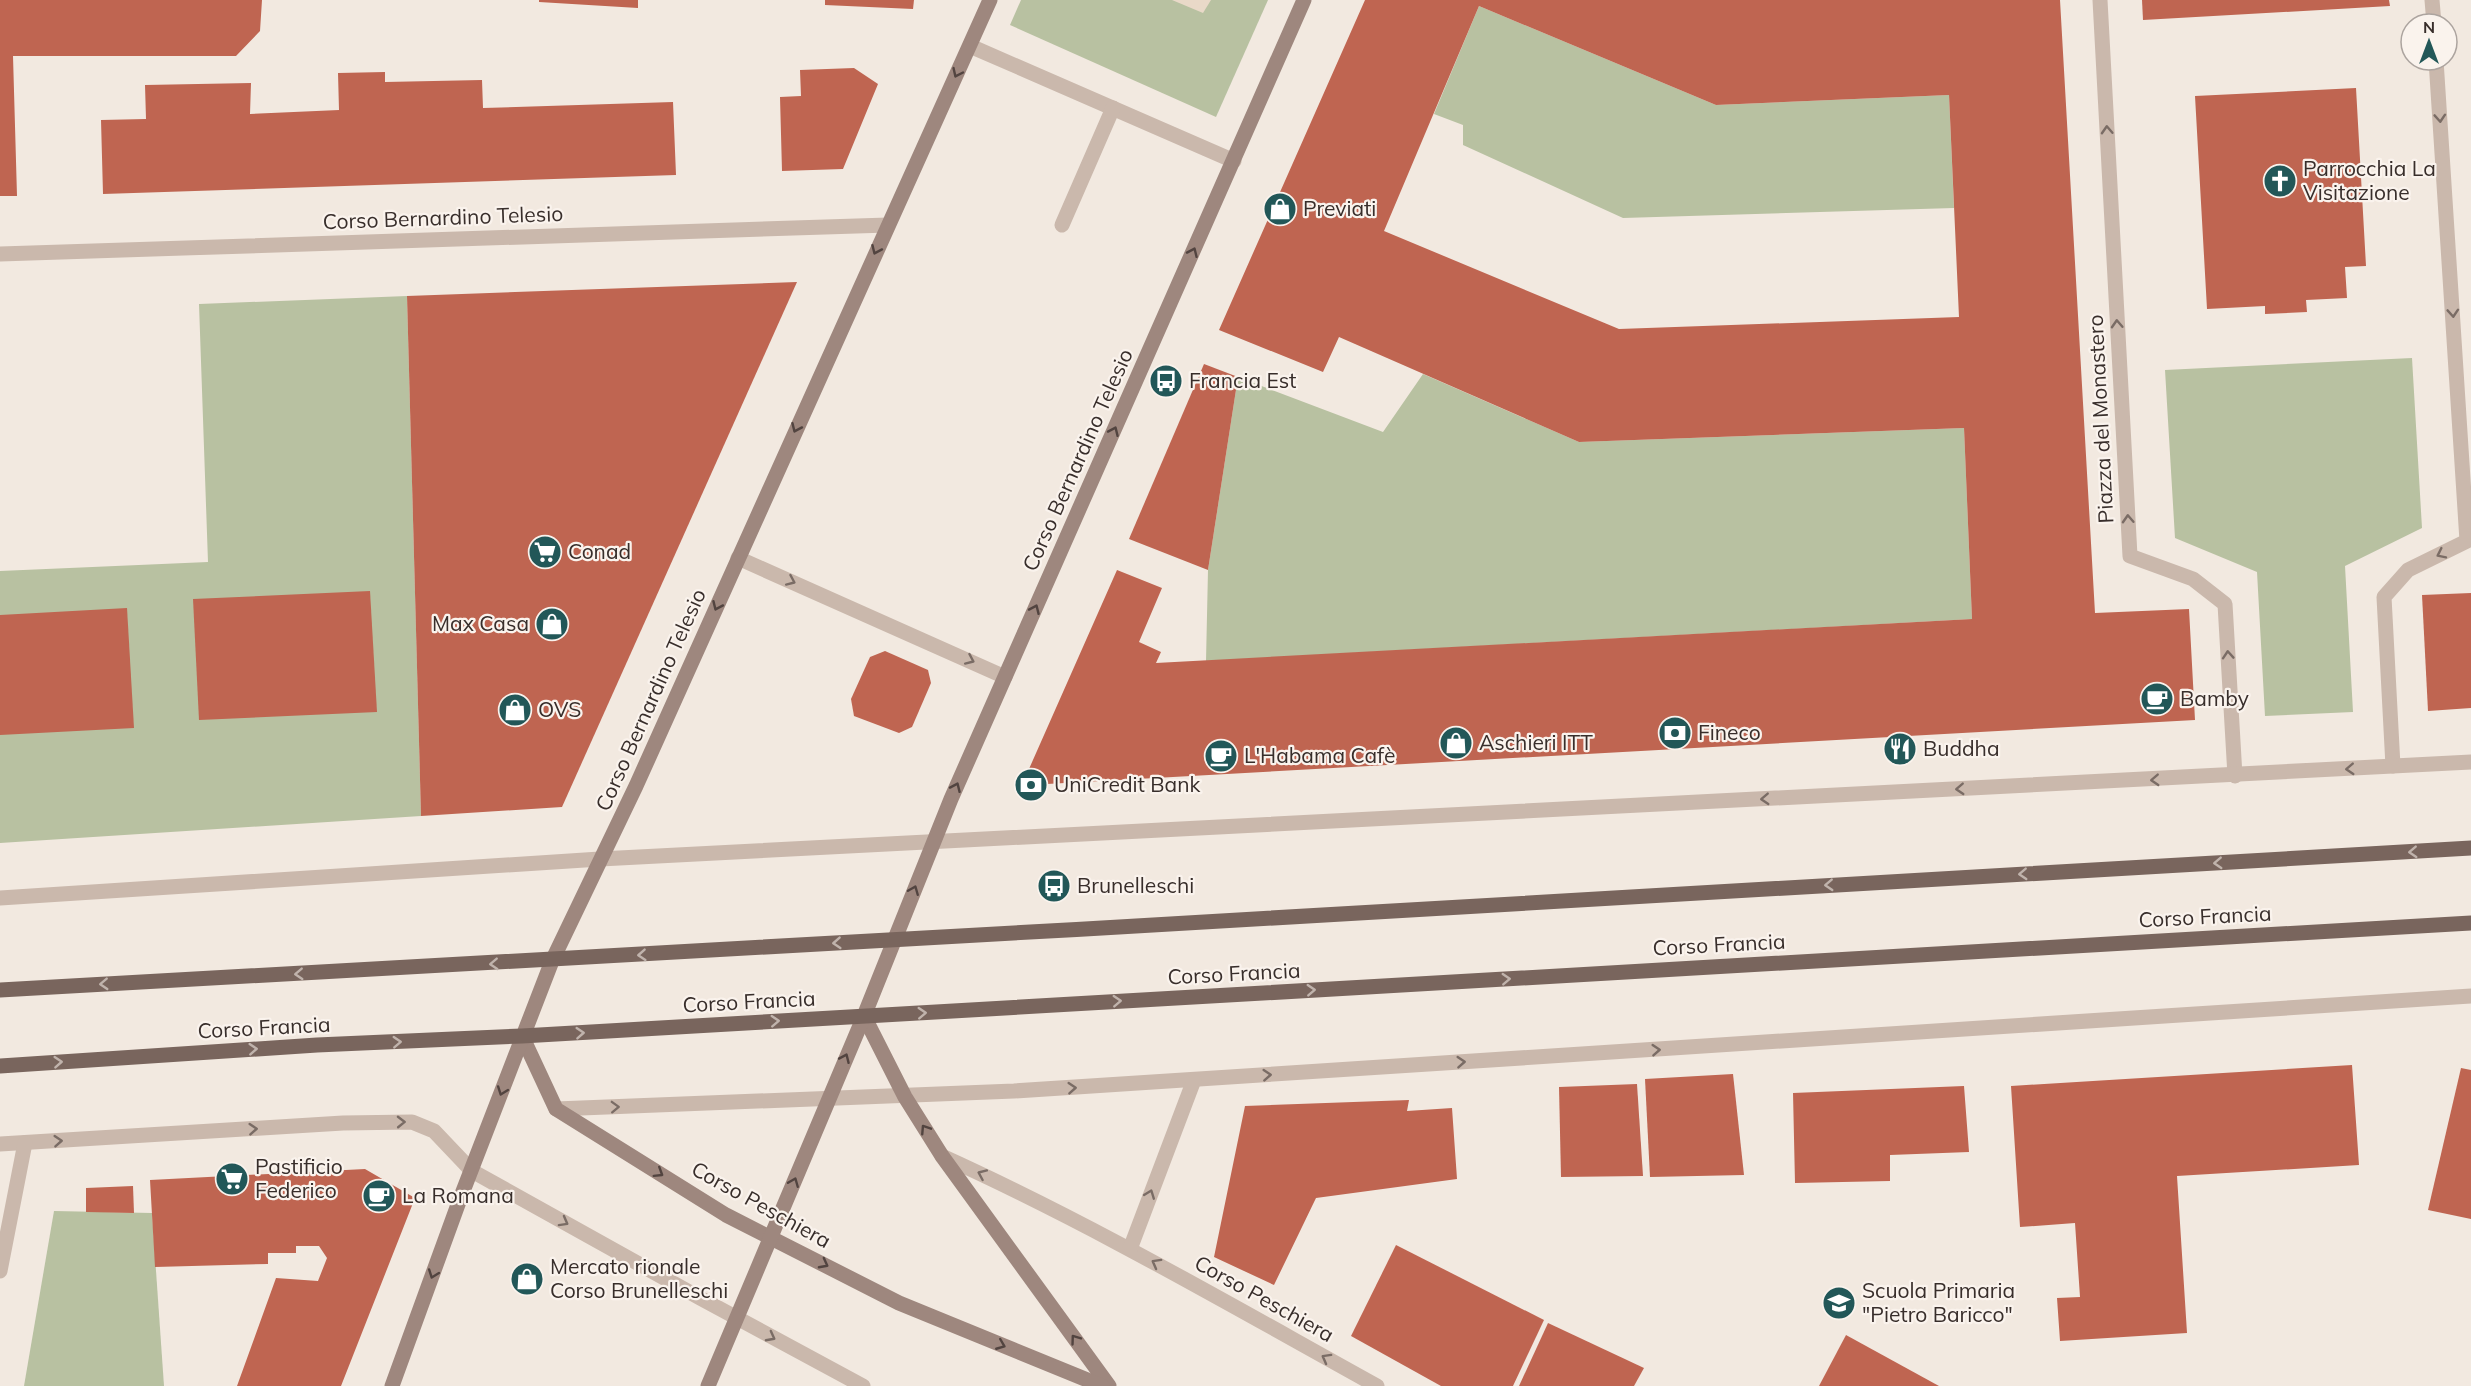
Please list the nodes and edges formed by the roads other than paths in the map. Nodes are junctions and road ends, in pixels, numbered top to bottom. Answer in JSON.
{"nodes":[{"id":1,"x":990,"y":0,"type":"edge"},
{"id":2,"x":1304,"y":0,"type":"edge"},
{"id":3,"x":2100,"y":0,"type":"edge"},
{"id":4,"x":970,"y":46,"type":"junction"},
{"id":5,"x":2437,"y":72,"type":"edge"},
{"id":6,"x":1113,"y":108,"type":"junction"},
{"id":7,"x":1234,"y":161,"type":"junction"},
{"id":8,"x":888,"y":225,"type":"junction"},
{"id":9,"x":1062,"y":225,"type":"dead end"},
{"id":10,"x":0,"y":254,"type":"edge"},
{"id":11,"x":738,"y":558,"type":"junction"},
{"id":12,"x":1005,"y":677,"type":"junction"},
{"id":13,"x":2471,"y":762,"type":"edge"},
{"id":14,"x":2393,"y":766,"type":"junction"},
{"id":15,"x":2235,"y":776,"type":"junction"},
{"id":16,"x":934,"y":841,"type":"junction"},
{"id":17,"x":2471,"y":848,"type":"edge"},
{"id":18,"x":600,"y":859,"type":"junction"},
{"id":19,"x":0,"y":898,"type":"edge"},
{"id":20,"x":2471,"y":923,"type":"edge"},
{"id":21,"x":895,"y":939,"type":"junction"},
{"id":22,"x":552,"y":961,"type":"junction"},
{"id":23,"x":0,"y":990,"type":"edge"},
{"id":24,"x":2471,"y":996,"type":"edge"},
{"id":25,"x":864,"y":1016,"type":"junction"},
{"id":26,"x":522,"y":1036,"type":"junction"},
{"id":27,"x":0,"y":1066,"type":"edge"},
{"id":28,"x":1194,"y":1080,"type":"junction"},
{"id":29,"x":905,"y":1097,"type":"junction"},
{"id":30,"x":827,"y":1100,"type":"junction"},
{"id":31,"x":556,"y":1109,"type":"junction"},
{"id":32,"x":24,"y":1143,"type":"junction"},
{"id":33,"x":0,"y":1144,"type":"edge"},
{"id":34,"x":942,"y":1156,"type":"junction"},
{"id":35,"x":472,"y":1171,"type":"junction"},
{"id":36,"x":772,"y":1236,"type":"junction"},
{"id":37,"x":1130,"y":1249,"type":"junction"},
{"id":38,"x":0,"y":1271,"type":"edge"},
{"id":39,"x":737,"y":1318,"type":"junction"},
{"id":40,"x":392,"y":1386,"type":"edge"},
{"id":41,"x":708,"y":1386,"type":"edge"},
{"id":42,"x":863,"y":1386,"type":"edge"},
{"id":43,"x":1102,"y":1386,"type":"edge"},
{"id":44,"x":1109,"y":1386,"type":"edge"},
{"id":45,"x":1377,"y":1386,"type":"edge"}],
"edges":[{"from":1,"to":4,"type":"street","name":"Corso Bernardino Telesio"},
{"from":2,"to":7,"type":"street","name":"Corso Bernardino Telesio"},
{"from":15,"to":3,"type":"street","name":"Piazza del Monastero","one_way":true},
{"from":4,"to":6,"type":"street"},
{"from":4,"to":8,"type":"street","name":"Corso Bernardino Telesio","one_way":true},
{"from":5,"to":14,"type":"street","one_way":true},
{"from":6,"to":7,"type":"street"},
{"from":6,"to":9,"type":"street"},
{"from":12,"to":7,"type":"street","name":"Corso Bernardino Telesio","one_way":true},
{"from":8,"to":10,"type":"street","name":"Corso Bernardino Telesio"},
{"from":8,"to":11,"type":"street","name":"Corso Bernardino Telesio","one_way":true},
{"from":11,"to":12,"type":"street","one_way":true},
{"from":11,"to":18,"type":"street","name":"Corso Bernardino Telesio","one_way":true},
{"from":16,"to":12,"type":"street","name":"Corso Bernardino Telesio","one_way":true},
{"from":13,"to":14,"type":"street"},
{"from":14,"to":15,"type":"street","one_way":true},
{"from":15,"to":16,"type":"street","one_way":true},
{"from":16,"to":18,"type":"street"},
{"from":21,"to":16,"type":"street","name":"Corso Bernardino Telesio","one_way":true},
{"from":17,"to":21,"type":"main road","one_way":true},
{"from":18,"to":19,"type":"street"},
{"from":18,"to":22,"type":"street","name":"Corso Bernardino Telesio"},
{"from":25,"to":20,"type":"main road","name":"Corso Francia","one_way":true},
{"from":21,"to":22,"type":"main road","one_way":true},
{"from":21,"to":25,"type":"street"},
{"from":22,"to":23,"type":"main road","one_way":true},
{"from":22,"to":26,"type":"street"},
{"from":28,"to":24,"type":"street","one_way":true},
{"from":26,"to":25,"type":"main road","name":"Corso Francia","one_way":true},
{"from":25,"to":29,"type":"street"},
{"from":30,"to":25,"type":"street","one_way":true},
{"from":27,"to":26,"type":"main road","name":"Corso Francia","one_way":true},
{"from":26,"to":31,"type":"street"},
{"from":26,"to":35,"type":"street","one_way":true},
{"from":29,"to":28,"type":"street","one_way":true},
{"from":37,"to":28,"type":"street","one_way":true},
{"from":29,"to":30,"type":"street"},
{"from":34,"to":29,"type":"street","one_way":true},
{"from":31,"to":30,"type":"street","one_way":true},
{"from":36,"to":30,"type":"street","one_way":true},
{"from":31,"to":36,"type":"street","name":"Corso Peschiera","one_way":true},
{"from":32,"to":33,"type":"street"},
{"from":32,"to":35,"type":"street","one_way":true},
{"from":32,"to":38,"type":"street"},
{"from":37,"to":34,"type":"street","name":"Corso Peschiera","one_way":true},
{"from":44,"to":34,"type":"street","one_way":true},
{"from":35,"to":39,"type":"street","one_way":true},
{"from":35,"to":40,"type":"street","one_way":true},
{"from":36,"to":39,"type":"street"},
{"from":36,"to":43,"type":"street","name":"Corso Peschiera","one_way":true},
{"from":45,"to":37,"type":"street","name":"Corso Peschiera","one_way":true},
{"from":39,"to":41,"type":"street"},
{"from":39,"to":42,"type":"street","one_way":true}]}
